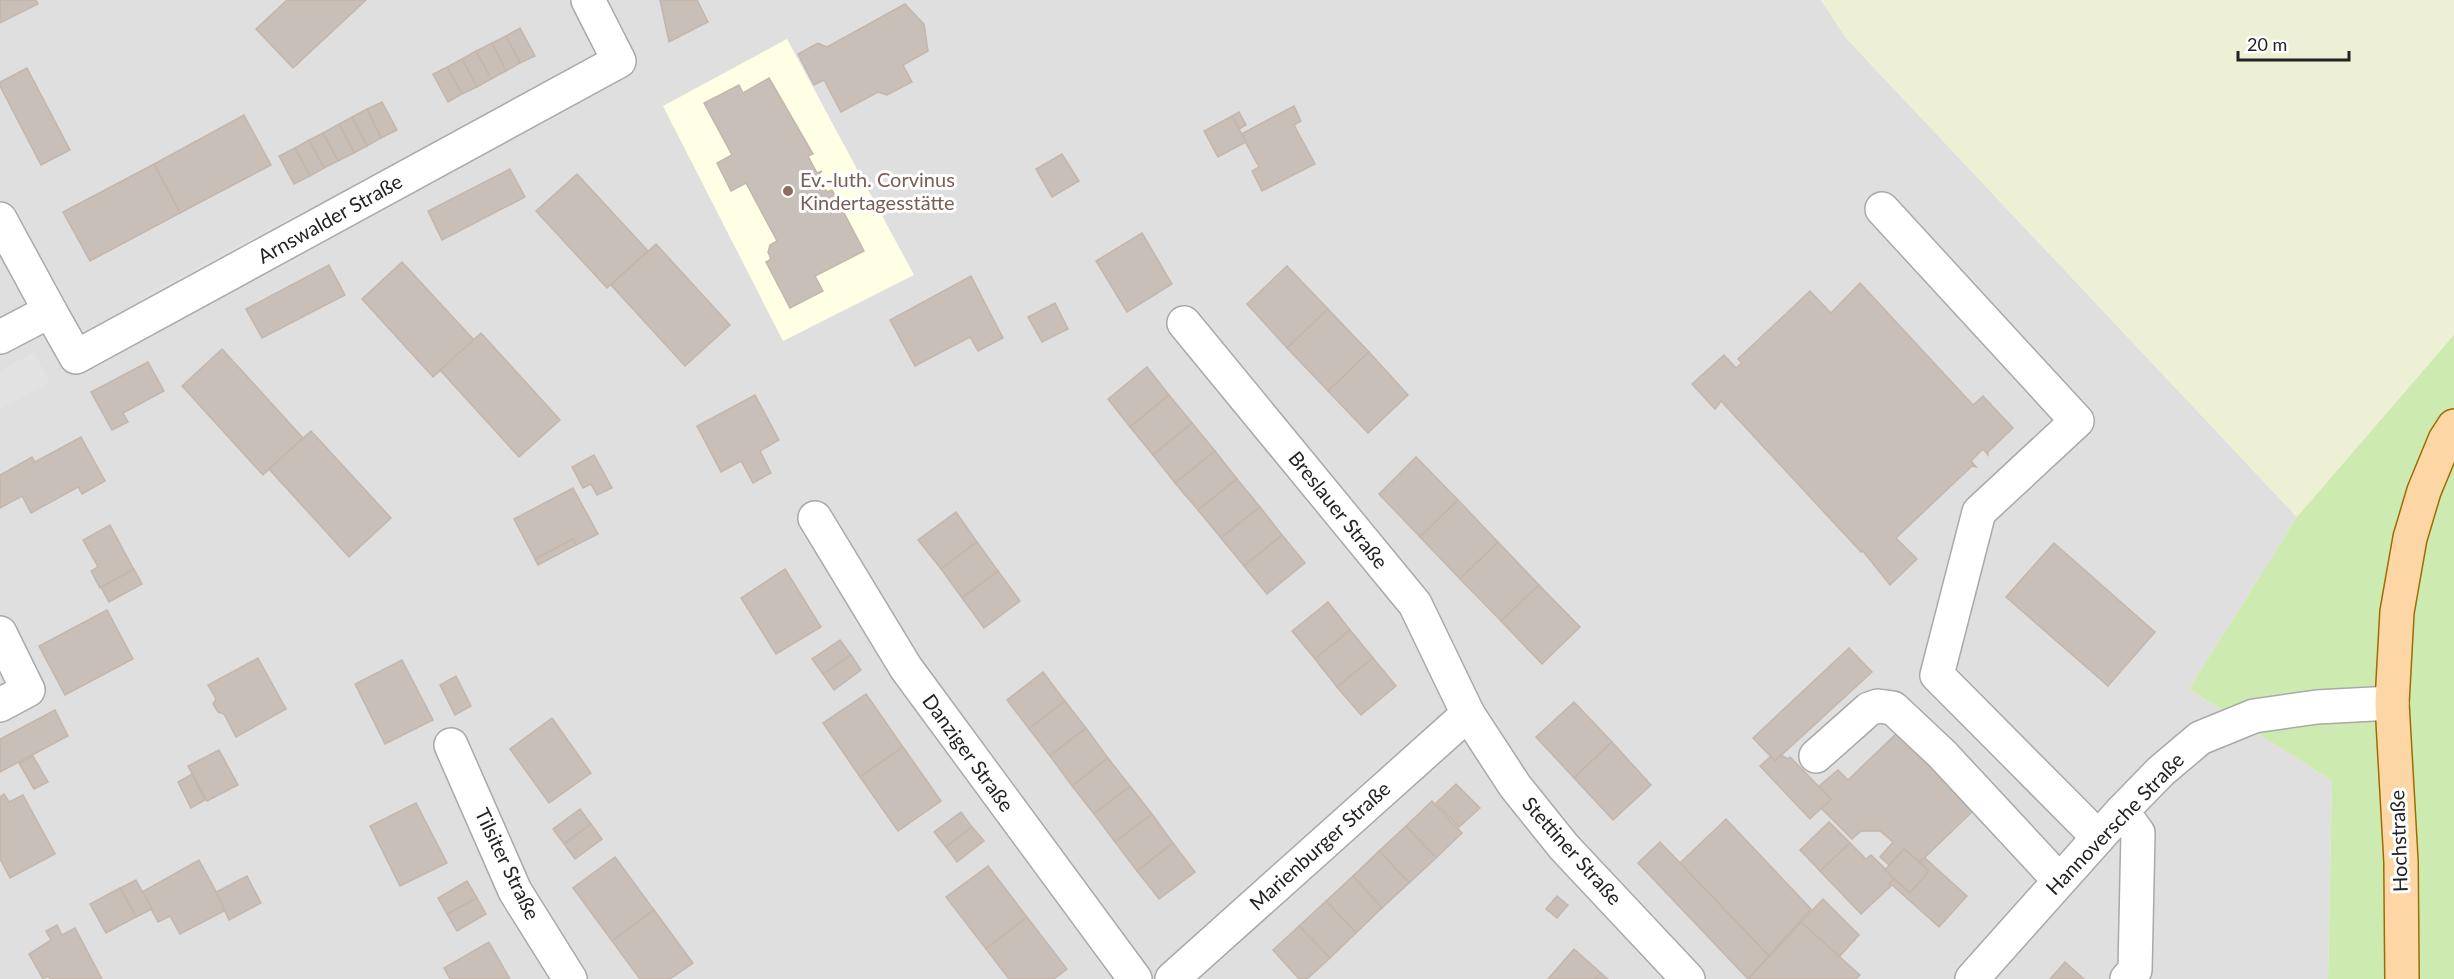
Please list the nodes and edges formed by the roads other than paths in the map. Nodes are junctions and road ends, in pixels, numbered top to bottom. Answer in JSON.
{"nodes":[{"id":1,"x":588,"y":0,"type":"edge"},
{"id":2,"x":1882,"y":209,"type":"dead end"},
{"id":3,"x":0,"y":219,"type":"edge"},
{"id":4,"x":50,"y":311,"type":"junction"},
{"id":5,"x":1184,"y":322,"type":"dead end"},
{"id":6,"x":0,"y":337,"type":"edge"},
{"id":7,"x":2454,"y":426,"type":"edge"},
{"id":8,"x":815,"y":518,"type":"dead end"},
{"id":9,"x":0,"y":633,"type":"edge"},
{"id":10,"x":2392,"y":703,"type":"junction"},
{"id":11,"x":0,"y":705,"type":"edge"},
{"id":12,"x":1468,"y":714,"type":"junction"},
{"id":13,"x":451,"y":746,"type":"dead end"},
{"id":14,"x":1816,"y":756,"type":"dead end"},
{"id":15,"x":2122,"y":811,"type":"junction"},
{"id":16,"x":2098,"y":837,"type":"junction"},
{"id":17,"x":2059,"y":880,"type":"junction"},
{"id":18,"x":570,"y":979,"type":"edge"},
{"id":19,"x":1135,"y":979,"type":"edge"},
{"id":20,"x":1172,"y":979,"type":"edge"},
{"id":21,"x":1688,"y":979,"type":"edge"},
{"id":22,"x":1972,"y":979,"type":"edge"},
{"id":23,"x":2127,"y":979,"type":"edge"},
{"id":24,"x":2402,"y":979,"type":"edge"}],
"edges":[{"from":1,"to":4,"type":"street","name":"Arnswalder Straße"},
{"from":2,"to":16,"type":"street"},
{"from":3,"to":4,"type":"street"},
{"from":4,"to":6,"type":"street"},
{"from":5,"to":12,"type":"street","name":"Breslauer Straße"},
{"from":7,"to":10,"type":"main road","name":"Hochstraße"},
{"from":8,"to":19,"type":"street","name":"Danziger Straße"},
{"from":9,"to":11,"type":"street"},
{"from":10,"to":15,"type":"street","name":"Hannoversche Straße"},
{"from":10,"to":24,"type":"main road","name":"Hochstraße"},
{"from":12,"to":20,"type":"street","name":"Marienburger Straße"},
{"from":12,"to":21,"type":"street","name":"Stettiner Straße"},
{"from":13,"to":18,"type":"street","name":"Tilsiter Straße"},
{"from":14,"to":17,"type":"street"},
{"from":15,"to":16,"type":"street","name":"Hannoversche Straße"},
{"from":15,"to":23,"type":"street"},
{"from":16,"to":17,"type":"street","name":"Hannoversche Straße"},
{"from":17,"to":22,"type":"street","name":"Hannoversche Straße"}]}
